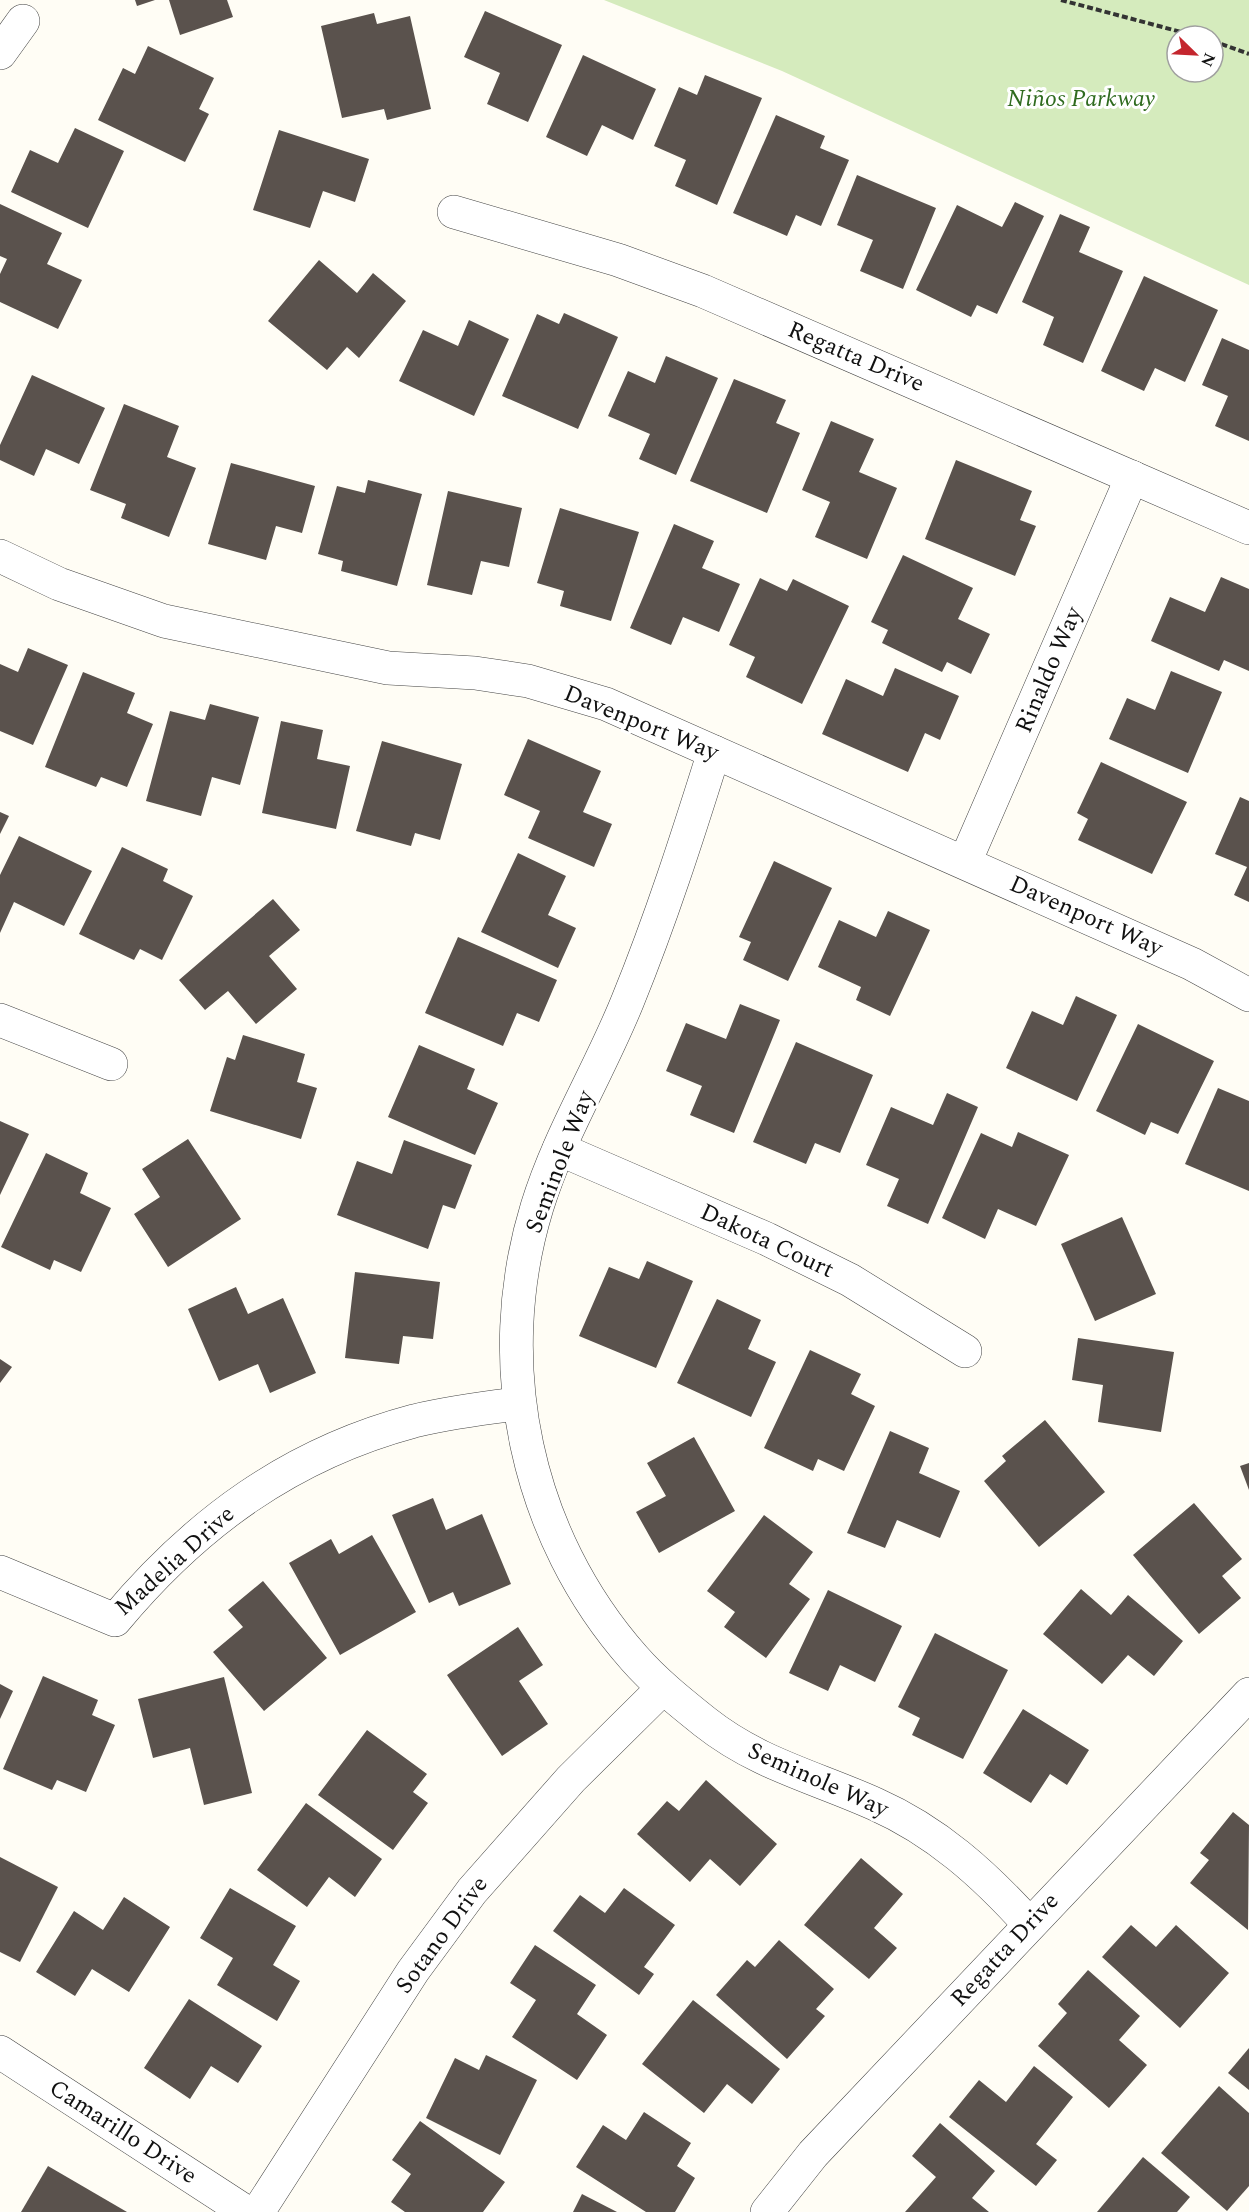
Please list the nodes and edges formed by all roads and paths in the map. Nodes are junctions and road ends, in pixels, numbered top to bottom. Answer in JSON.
{"nodes":[{"id":1,"x":1061,"y":0,"type":"edge"},
{"id":2,"x":24,"y":21,"type":"dead end"},
{"id":3,"x":1165,"y":28,"type":"edge"},
{"id":4,"x":1225,"y":45,"type":"edge"},
{"id":5,"x":0,"y":53,"type":"edge"},
{"id":6,"x":1249,"y":54,"type":"edge"},
{"id":7,"x":454,"y":212,"type":"dead end"},
{"id":8,"x":1132,"y":477,"type":"junction"},
{"id":9,"x":1249,"y":528,"type":"edge"},
{"id":10,"x":0,"y":556,"type":"edge"},
{"id":11,"x":714,"y":752,"type":"junction"},
{"id":12,"x":965,"y":862,"type":"junction"},
{"id":13,"x":1249,"y":995,"type":"edge"},
{"id":14,"x":0,"y":1020,"type":"edge"},
{"id":15,"x":111,"y":1064,"type":"dead end"},
{"id":16,"x":559,"y":1149,"type":"junction"},
{"id":17,"x":965,"y":1351,"type":"dead end"},
{"id":18,"x":518,"y":1404,"type":"junction"},
{"id":19,"x":0,"y":1572,"type":"edge"},
{"id":20,"x":663,"y":1688,"type":"junction"},
{"id":21,"x":1249,"y":1694,"type":"edge"},
{"id":22,"x":1029,"y":1924,"type":"junction"},
{"id":23,"x":0,"y":2052,"type":"edge"},
{"id":24,"x":246,"y":2212,"type":"edge"},
{"id":25,"x":258,"y":2212,"type":"edge"},
{"id":26,"x":767,"y":2212,"type":"edge"}],
"edges":[{"from":1,"to":3,"type":"path"},
{"from":2,"to":5,"type":"street"},
{"from":4,"to":6,"type":"path"},
{"from":7,"to":8,"type":"street","name":"Regatta Drive"},
{"from":8,"to":9,"type":"street","name":"Regatta Drive"},
{"from":8,"to":12,"type":"street","name":"Rinaldo Way"},
{"from":10,"to":11,"type":"street","name":"Davenport Way"},
{"from":11,"to":12,"type":"street","name":"Davenport Way"},
{"from":11,"to":16,"type":"street","name":"Seminole Way"},
{"from":12,"to":13,"type":"street","name":"Davenport Way"},
{"from":14,"to":15,"type":"street"},
{"from":16,"to":17,"type":"street","name":"Dakota Court"},
{"from":16,"to":18,"type":"street","name":"Seminole Way"},
{"from":18,"to":19,"type":"street","name":"Madelia Drive"},
{"from":18,"to":20,"type":"street","name":"Seminole Way"},
{"from":20,"to":22,"type":"street","name":"Seminole Way"},
{"from":20,"to":25,"type":"street","name":"Sotano Drive"},
{"from":21,"to":22,"type":"street","name":"Regatta Drive"},
{"from":22,"to":26,"type":"street","name":"Regatta Drive"},
{"from":23,"to":24,"type":"street","name":"Camarillo Drive"}]}
